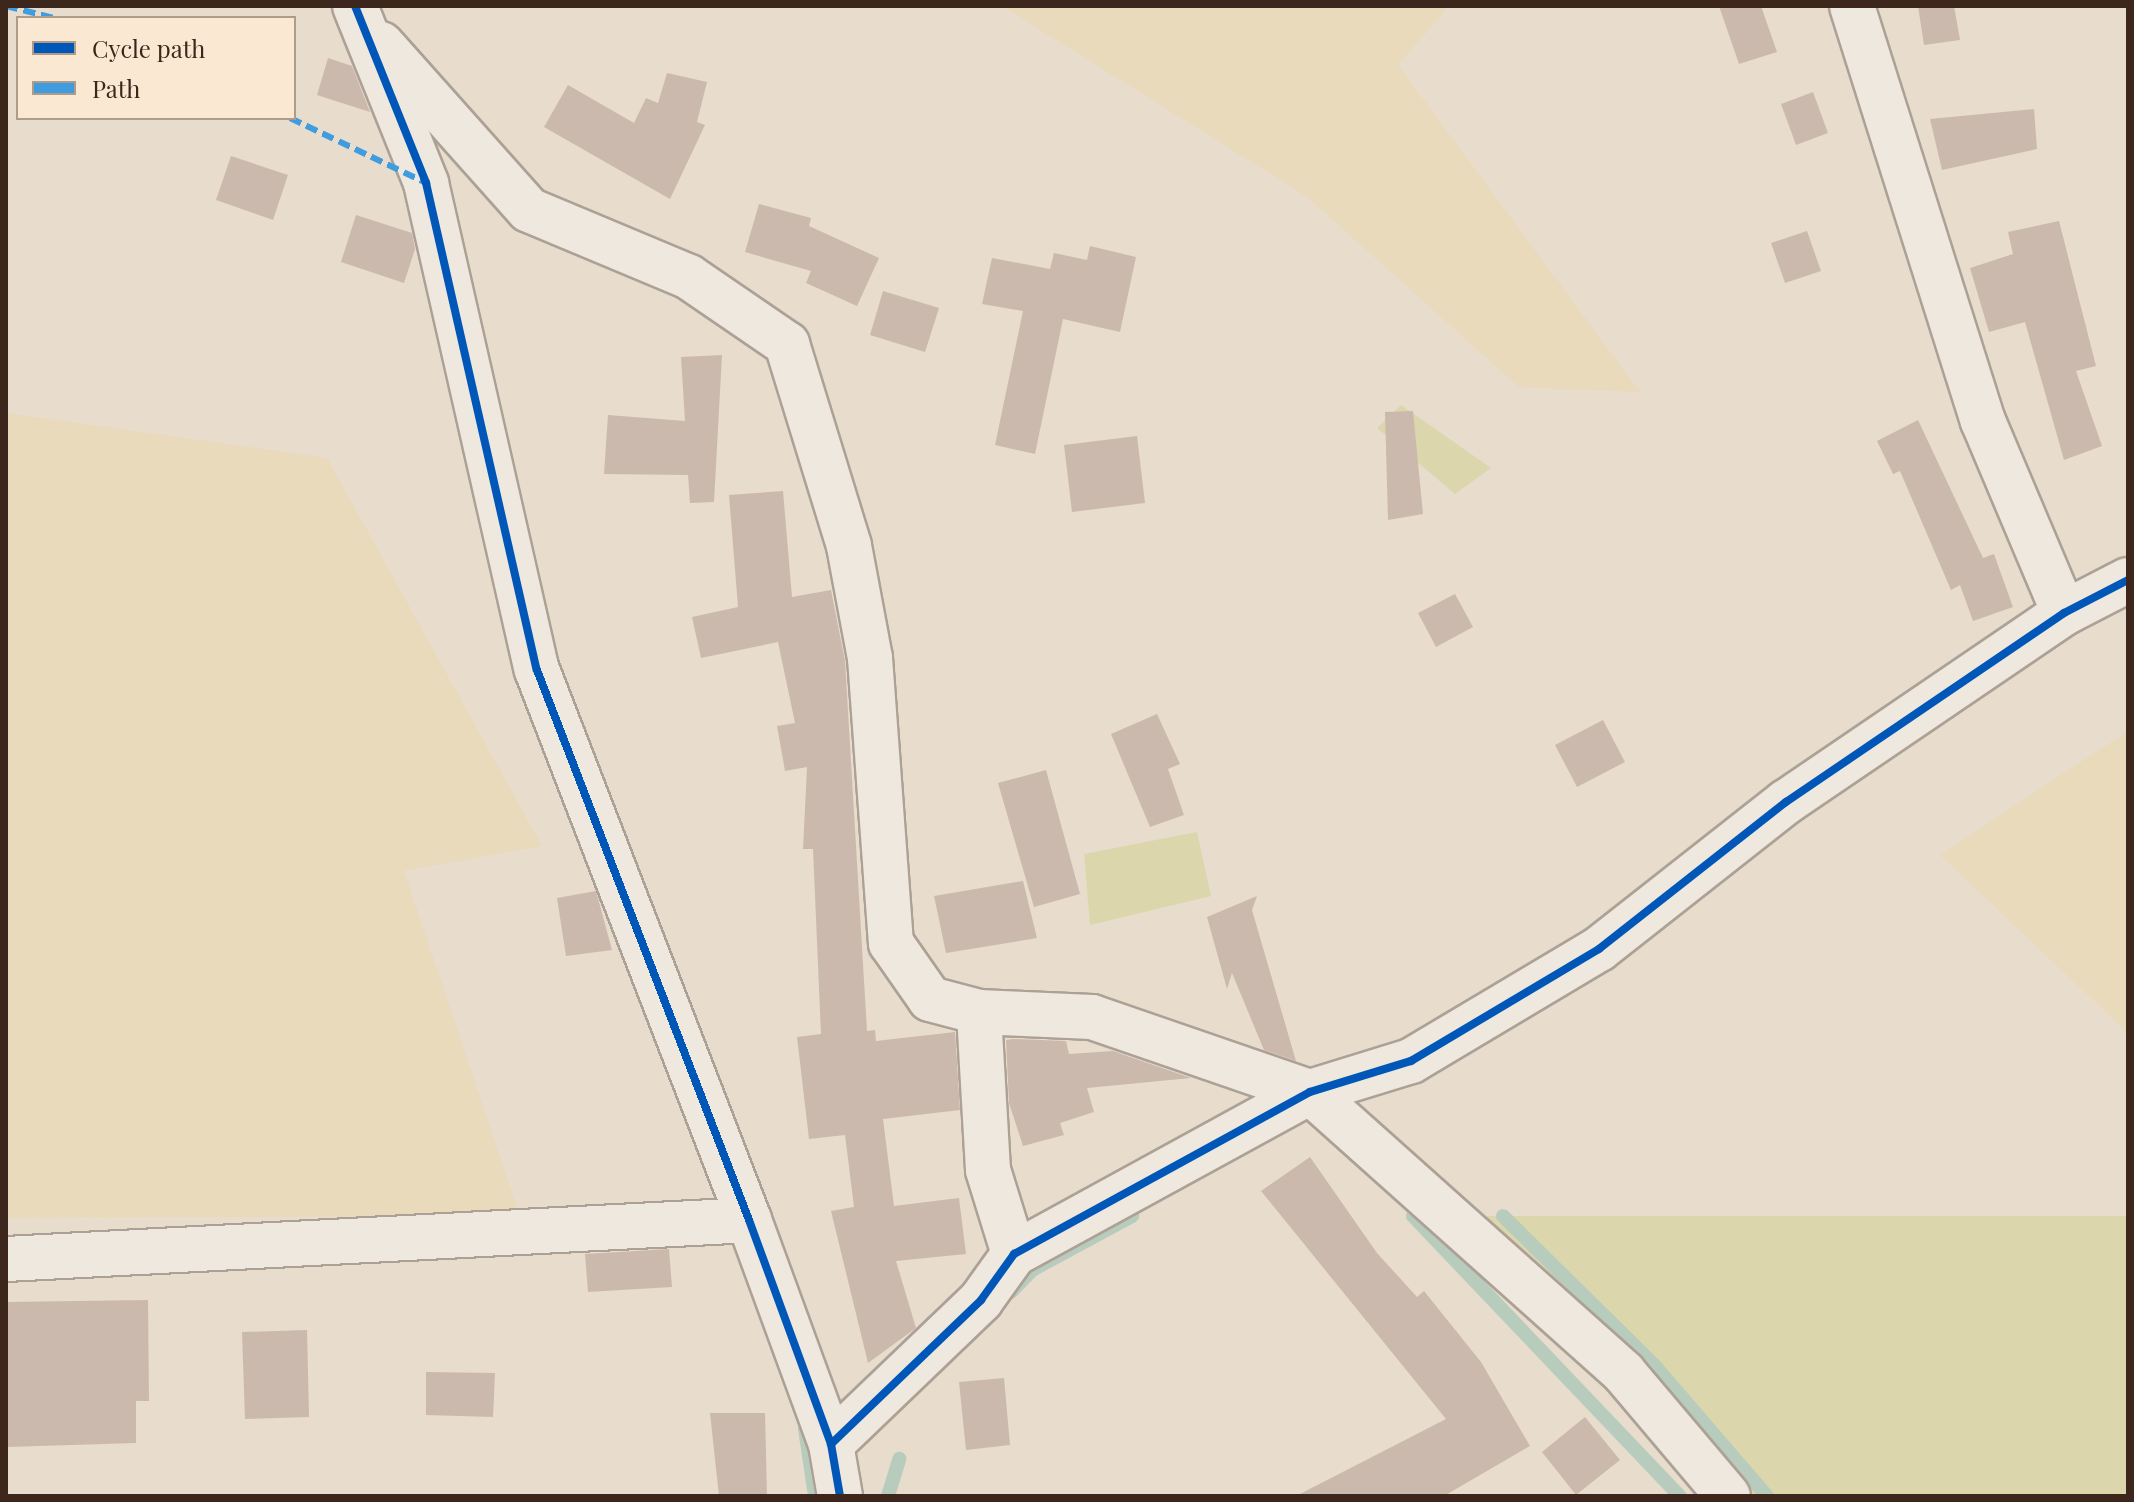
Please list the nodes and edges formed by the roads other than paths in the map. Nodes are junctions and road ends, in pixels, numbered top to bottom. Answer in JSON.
{"nodes":[{"id":1,"x":1852,"y":6,"type":"edge"},
{"id":2,"x":358,"y":14,"type":"edge"},
{"id":3,"x":2128,"y":580,"type":"edge"},
{"id":4,"x":2064,"y":613,"type":"junction"},
{"id":5,"x":979,"y":1012,"type":"junction"},
{"id":6,"x":1310,"y":1092,"type":"junction"},
{"id":7,"x":749,"y":1220,"type":"junction"},
{"id":8,"x":1014,"y":1254,"type":"junction"},
{"id":9,"x":6,"y":1259,"type":"edge"},
{"id":10,"x":831,"y":1444,"type":"junction"},
{"id":11,"x":840,"y":1496,"type":"edge"},
{"id":12,"x":1728,"y":1496,"type":"edge"}],
"edges":[{"from":1,"to":4,"type":"street"},
{"from":2,"to":5,"type":"street"},
{"from":2,"to":7,"type":"street"},
{"from":3,"to":4,"type":"street"},
{"from":4,"to":6,"type":"street"},
{"from":5,"to":6,"type":"street"},
{"from":5,"to":8,"type":"street"},
{"from":6,"to":8,"type":"street"},
{"from":6,"to":12,"type":"street"},
{"from":7,"to":9,"type":"street"},
{"from":7,"to":10,"type":"street"},
{"from":8,"to":10,"type":"street"},
{"from":10,"to":11,"type":"street"}]}
